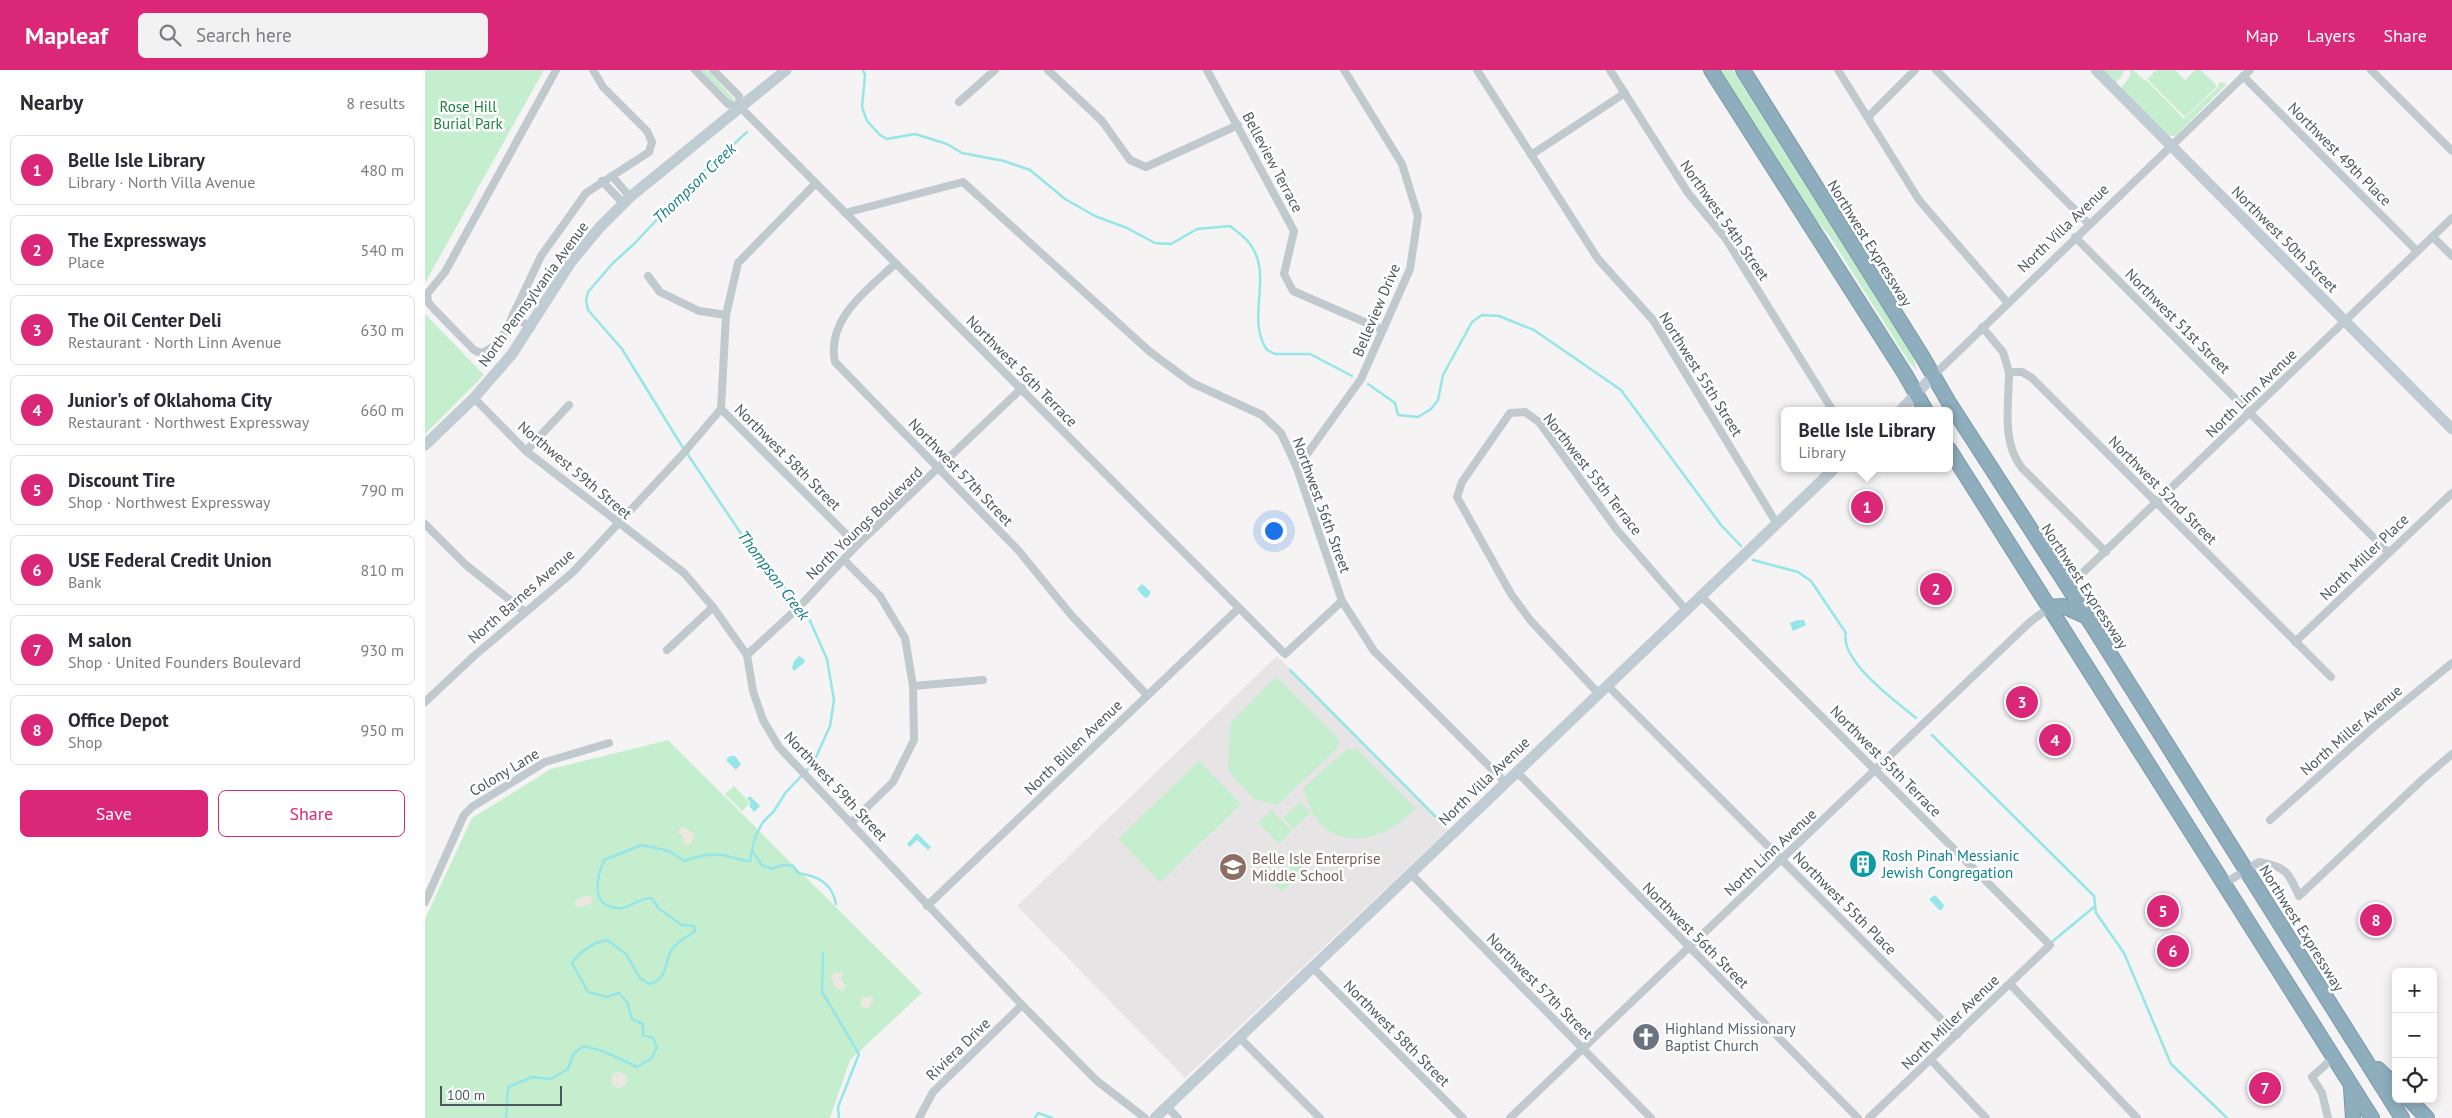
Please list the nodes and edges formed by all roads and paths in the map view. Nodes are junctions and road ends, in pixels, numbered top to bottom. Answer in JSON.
{"nodes":[{"id":1,"x":556,"y":70,"type":"edge"},
{"id":2,"x":593,"y":70,"type":"edge"},
{"id":3,"x":695,"y":70,"type":"edge"},
{"id":4,"x":713,"y":70,"type":"edge"},
{"id":5,"x":786,"y":70,"type":"edge"},
{"id":6,"x":995,"y":70,"type":"edge"},
{"id":7,"x":1048,"y":70,"type":"edge"},
{"id":8,"x":1207,"y":70,"type":"edge"},
{"id":9,"x":1344,"y":70,"type":"edge"},
{"id":10,"x":1477,"y":70,"type":"edge"},
{"id":11,"x":1611,"y":70,"type":"edge"},
{"id":12,"x":1711,"y":70,"type":"edge"},
{"id":13,"x":1743,"y":70,"type":"edge"},
{"id":14,"x":1838,"y":70,"type":"edge"},
{"id":15,"x":1915,"y":70,"type":"edge"},
{"id":16,"x":1936,"y":70,"type":"edge"},
{"id":17,"x":2096,"y":70,"type":"edge"},
{"id":18,"x":2250,"y":70,"type":"edge"},
{"id":19,"x":2371,"y":70,"type":"edge"},
{"id":20,"x":2243,"y":76,"type":"junction"},
{"id":21,"x":1625,"y":93,"type":"junction"},
{"id":22,"x":959,"y":102,"type":"dead end"},
{"id":23,"x":740,"y":107,"type":"junction"},
{"id":24,"x":1867,"y":117,"type":"junction"},
{"id":25,"x":1238,"y":125,"type":"junction"},
{"id":26,"x":2171,"y":145,"type":"junction"},
{"id":27,"x":2452,"y":151,"type":"edge"},
{"id":28,"x":1531,"y":155,"type":"junction"},
{"id":29,"x":612,"y":176,"type":"junction"},
{"id":30,"x":602,"y":181,"type":"junction"},
{"id":31,"x":815,"y":184,"type":"junction"},
{"id":32,"x":627,"y":200,"type":"junction"},
{"id":33,"x":845,"y":213,"type":"junction"},
{"id":34,"x":2452,"y":218,"type":"edge"},
{"id":35,"x":2089,"y":224,"type":"junction"},
{"id":36,"x":2075,"y":237,"type":"junction"},
{"id":37,"x":2433,"y":237,"type":"junction"},
{"id":38,"x":2417,"y":251,"type":"junction"},
{"id":39,"x":2452,"y":256,"type":"edge"},
{"id":40,"x":895,"y":264,"type":"junction"},
{"id":41,"x":648,"y":276,"type":"dead end"},
{"id":42,"x":2007,"y":302,"type":"junction"},
{"id":43,"x":513,"y":315,"type":"junction"},
{"id":44,"x":726,"y":315,"type":"junction"},
{"id":45,"x":2345,"y":321,"type":"junction"},
{"id":46,"x":1982,"y":327,"type":"junction"},
{"id":47,"x":531,"y":328,"type":"junction"},
{"id":48,"x":1383,"y":330,"type":"junction"},
{"id":49,"x":2009,"y":372,"type":"junction"},
{"id":50,"x":1933,"y":376,"type":"junction"},
{"id":51,"x":1021,"y":388,"type":"junction"},
{"id":52,"x":1916,"y":394,"type":"junction"},
{"id":53,"x":474,"y":398,"type":"junction"},
{"id":54,"x":569,"y":405,"type":"dead end"},
{"id":55,"x":1830,"y":407,"type":"edge"},
{"id":56,"x":1904,"y":407,"type":"edge"},
{"id":57,"x":1924,"y":407,"type":"edge"},
{"id":58,"x":1953,"y":407,"type":"edge"},
{"id":59,"x":1953,"y":407,"type":"edge"},
{"id":60,"x":721,"y":409,"type":"junction"},
{"id":61,"x":2250,"y":413,"type":"junction"},
{"id":62,"x":2452,"y":429,"type":"edge"},
{"id":63,"x":425,"y":445,"type":"edge"},
{"id":64,"x":526,"y":451,"type":"junction"},
{"id":65,"x":1953,"y":455,"type":"edge"},
{"id":66,"x":1297,"y":468,"type":"junction"},
{"id":67,"x":939,"y":469,"type":"junction"},
{"id":68,"x":1831,"y":472,"type":"edge"},
{"id":69,"x":2452,"y":493,"type":"edge"},
{"id":70,"x":2157,"y":504,"type":"junction"},
{"id":71,"x":617,"y":523,"type":"junction"},
{"id":72,"x":425,"y":524,"type":"edge"},
{"id":73,"x":1777,"y":524,"type":"junction"},
{"id":74,"x":857,"y":545,"type":"junction"},
{"id":75,"x":2106,"y":552,"type":"junction"},
{"id":76,"x":2389,"y":553,"type":"junction"},
{"id":77,"x":844,"y":560,"type":"junction"},
{"id":78,"x":2068,"y":587,"type":"junction"},
{"id":79,"x":1702,"y":596,"type":"junction"},
{"id":80,"x":1342,"y":602,"type":"junction"},
{"id":81,"x":713,"y":608,"type":"junction"},
{"id":82,"x":2050,"y":608,"type":"junction"},
{"id":83,"x":1237,"y":609,"type":"junction"},
{"id":84,"x":1687,"y":611,"type":"junction"},
{"id":85,"x":525,"y":612,"type":"junction"},
{"id":86,"x":2087,"y":618,"type":"junction"},
{"id":87,"x":2295,"y":642,"type":"junction"},
{"id":88,"x":667,"y":650,"type":"dead end"},
{"id":89,"x":747,"y":655,"type":"junction"},
{"id":90,"x":2452,"y":663,"type":"edge"},
{"id":91,"x":2331,"y":677,"type":"dead end"},
{"id":92,"x":983,"y":680,"type":"dead end"},
{"id":93,"x":1607,"y":685,"type":"junction"},
{"id":94,"x":913,"y":686,"type":"junction"},
{"id":95,"x":428,"y":693,"type":"edge"},
{"id":96,"x":1599,"y":693,"type":"junction"},
{"id":97,"x":1147,"y":695,"type":"junction"},
{"id":98,"x":425,"y":702,"type":"edge"},
{"id":99,"x":609,"y":743,"type":"dead end"},
{"id":100,"x":2452,"y":754,"type":"edge"},
{"id":101,"x":1516,"y":771,"type":"junction"},
{"id":102,"x":1876,"y":771,"type":"junction"},
{"id":103,"x":1505,"y":782,"type":"junction"},
{"id":104,"x":2270,"y":820,"type":"dead end"},
{"id":105,"x":852,"y":822,"type":"junction"},
{"id":106,"x":1782,"y":860,"type":"junction"},
{"id":107,"x":2247,"y":871,"type":"junction"},
{"id":108,"x":1410,"y":873,"type":"junction"},
{"id":109,"x":2224,"y":884,"type":"junction"},
{"id":110,"x":427,"y":889,"type":"edge"},
{"id":111,"x":425,"y":902,"type":"edge"},
{"id":112,"x":927,"y":906,"type":"junction"},
{"id":113,"x":2050,"y":945,"type":"joint"},
{"id":114,"x":1689,"y":947,"type":"junction"},
{"id":115,"x":1313,"y":968,"type":"junction"},
{"id":116,"x":2010,"y":984,"type":"junction"},
{"id":117,"x":1022,"y":1005,"type":"junction"},
{"id":118,"x":1957,"y":1035,"type":"junction"},
{"id":119,"x":1239,"y":1037,"type":"junction"},
{"id":120,"x":1584,"y":1050,"type":"junction"},
{"id":121,"x":2365,"y":1057,"type":"junction"},
{"id":122,"x":2333,"y":1058,"type":"junction"},
{"id":123,"x":1931,"y":1060,"type":"junction"},
{"id":124,"x":2392,"y":1082,"type":"edge"},
{"id":125,"x":2351,"y":1085,"type":"junction"},
{"id":126,"x":2413,"y":1103,"type":"edge"},
{"id":127,"x":1167,"y":1107,"type":"junction"},
{"id":128,"x":919,"y":1118,"type":"edge"},
{"id":129,"x":1145,"y":1118,"type":"edge"},
{"id":130,"x":1155,"y":1118,"type":"edge"},
{"id":131,"x":1178,"y":1118,"type":"edge"},
{"id":132,"x":1320,"y":1118,"type":"edge"},
{"id":133,"x":1463,"y":1118,"type":"edge"},
{"id":134,"x":1510,"y":1118,"type":"edge"},
{"id":135,"x":1651,"y":1118,"type":"edge"},
{"id":136,"x":1858,"y":1118,"type":"edge"},
{"id":137,"x":1869,"y":1118,"type":"edge"},
{"id":138,"x":1986,"y":1118,"type":"edge"},
{"id":139,"x":2137,"y":1118,"type":"edge"},
{"id":140,"x":2328,"y":1118,"type":"edge"},
{"id":141,"x":2353,"y":1118,"type":"edge"},
{"id":142,"x":2372,"y":1118,"type":"edge"},
{"id":143,"x":2402,"y":1118,"type":"edge"},
{"id":144,"x":2427,"y":1118,"type":"edge"}],
"edges":[{"from":1,"to":43,"type":"street"},
{"from":2,"to":29,"type":"street"},
{"from":3,"to":23,"type":"street","name":"Northwest 56th Terrace"},
{"from":4,"to":23,"type":"street","name":"Northwest 56th Terrace"},
{"from":5,"to":23,"type":"street","name":"North Pennsylvania Avenue"},
{"from":6,"to":22,"type":"street"},
{"from":7,"to":25,"type":"street"},
{"from":8,"to":25,"type":"street","name":"Belleview Terrace"},
{"from":9,"to":48,"type":"street","name":"Belleview Drive"},
{"from":10,"to":28,"type":"street","name":"Northwest 55th Street"},
{"from":11,"to":21,"type":"street","name":"Northwest 54th Street"},
{"from":12,"to":52,"type":"highway"},
{"from":13,"to":50,"type":"highway","name":"Northwest Expressway"},
{"from":14,"to":24,"type":"street"},
{"from":15,"to":24,"type":"street"},
{"from":16,"to":35,"type":"street"},
{"from":17,"to":26,"type":"street","name":"Northwest 50th Street"},
{"from":18,"to":20,"type":"street","name":"North Villa Avenue"},
{"from":19,"to":27,"type":"street"},
{"from":20,"to":26,"type":"street","name":"North Villa Avenue"},
{"from":20,"to":38,"type":"street","name":"Northwest 49th Place"},
{"from":21,"to":28,"type":"street"},
{"from":21,"to":55,"type":"street","name":"Northwest 54th Street"},
{"from":23,"to":31,"type":"street","name":"Northwest 56th Terrace"},
{"from":23,"to":32,"type":"street","name":"North Pennsylvania Avenue"},
{"from":24,"to":42,"type":"street"},
{"from":25,"to":48,"type":"street","name":"Belleview Terrace"},
{"from":26,"to":35,"type":"street","name":"North Villa Avenue"},
{"from":26,"to":45,"type":"street","name":"Northwest 50th Street"},
{"from":28,"to":73,"type":"street","name":"Northwest 55th Street"},
{"from":29,"to":30,"type":"street"},
{"from":29,"to":32,"type":"street"},
{"from":30,"to":32,"type":"street"},
{"from":30,"to":43,"type":"street"},
{"from":31,"to":33,"type":"street","name":"Northwest 56th Terrace"},
{"from":31,"to":44,"type":"street"},
{"from":32,"to":47,"type":"street","name":"North Pennsylvania Avenue"},
{"from":33,"to":40,"type":"street","name":"Northwest 56th Terrace"},
{"from":33,"to":66,"type":"street","name":"Northwest 56th Street"},
{"from":34,"to":37,"type":"street","name":"North Linn Avenue"},
{"from":35,"to":36,"type":"street","name":"North Villa Avenue"},
{"from":36,"to":42,"type":"street","name":"North Villa Avenue"},
{"from":36,"to":61,"type":"street","name":"Northwest 51st Street"},
{"from":37,"to":38,"type":"street","name":"North Linn Avenue"},
{"from":37,"to":39,"type":"street"},
{"from":38,"to":45,"type":"street","name":"North Linn Avenue"},
{"from":40,"to":51,"type":"street","name":"Northwest 56th Terrace"},
{"from":40,"to":67,"type":"street","name":"Northwest 57th Street"},
{"from":41,"to":44,"type":"street"},
{"from":42,"to":46,"type":"street","name":"North Villa Avenue"},
{"from":43,"to":47,"type":"street"},
{"from":44,"to":60,"type":"street"},
{"from":45,"to":61,"type":"street","name":"North Linn Avenue"},
{"from":45,"to":62,"type":"street","name":"Northwest 50th Street"},
{"from":46,"to":49,"type":"street"},
{"from":46,"to":50,"type":"street","name":"North Villa Avenue"},
{"from":47,"to":53,"type":"street","name":"North Pennsylvania Avenue"},
{"from":48,"to":66,"type":"street","name":"Belleview Drive"},
{"from":49,"to":70,"type":"street","name":"Northwest 52nd Street"},
{"from":49,"to":75,"type":"street"},
{"from":50,"to":52,"type":"street","name":"North Villa Avenue"},
{"from":50,"to":59,"type":"highway","name":"Northwest Expressway"},
{"from":51,"to":67,"type":"street","name":"North Youngs Boulevard"},
{"from":51,"to":83,"type":"street","name":"Northwest 56th Terrace"},
{"from":52,"to":56,"type":"street","name":"North Villa Avenue"},
{"from":52,"to":57,"type":"highway"},
{"from":53,"to":63,"type":"street","name":"North Pennsylvania Avenue"},
{"from":53,"to":64,"type":"street","name":"Northwest 59th Street"},
{"from":54,"to":64,"type":"street"},
{"from":58,"to":78,"type":"highway","name":"Northwest Expressway"},
{"from":60,"to":71,"type":"street","name":"North Barnes Avenue"},
{"from":60,"to":74,"type":"street","name":"Northwest 58th Street"},
{"from":61,"to":70,"type":"street","name":"North Linn Avenue"},
{"from":61,"to":76,"type":"street","name":"Northwest 51st Street"},
{"from":64,"to":71,"type":"street","name":"Northwest 59th Street"},
{"from":65,"to":82,"type":"highway"},
{"from":66,"to":80,"type":"street","name":"Northwest 56th Street"},
{"from":67,"to":74,"type":"street","name":"North Youngs Boulevard"},
{"from":67,"to":97,"type":"street","name":"Northwest 57th Street"},
{"from":68,"to":73,"type":"street","name":"North Villa Avenue"},
{"from":69,"to":76,"type":"street","name":"North Miller Place"},
{"from":70,"to":75,"type":"street","name":"North Linn Avenue"},
{"from":70,"to":87,"type":"street","name":"Northwest 52nd Street"},
{"from":71,"to":81,"type":"street","name":"Northwest 59th Street"},
{"from":71,"to":85,"type":"street","name":"North Barnes Avenue"},
{"from":72,"to":85,"type":"street"},
{"from":73,"to":79,"type":"street","name":"North Villa Avenue"},
{"from":74,"to":77,"type":"street","name":"North Youngs Boulevard"},
{"from":75,"to":78,"type":"street","name":"North Linn Avenue"},
{"from":76,"to":87,"type":"street","name":"North Miller Place"},
{"from":77,"to":89,"type":"street","name":"North Youngs Boulevard"},
{"from":77,"to":94,"type":"street"},
{"from":78,"to":86,"type":"highway","name":"Northwest Expressway"},
{"from":79,"to":84,"type":"street","name":"North Villa Avenue"},
{"from":79,"to":102,"type":"street","name":"Northwest 55th Terrace"},
{"from":80,"to":83,"type":"street","name":"Northwest 56th Terrace"},
{"from":80,"to":103,"type":"street","name":"Northwest 56th Street"},
{"from":81,"to":88,"type":"street"},
{"from":81,"to":89,"type":"street","name":"Northwest 59th Street"},
{"from":82,"to":86,"type":"highway"},
{"from":82,"to":102,"type":"street","name":"North Linn Avenue"},
{"from":82,"to":109,"type":"highway"},
{"from":83,"to":97,"type":"street","name":"North Billen Avenue"},
{"from":84,"to":93,"type":"street","name":"North Villa Avenue"},
{"from":84,"to":96,"type":"street","name":"Northwest 55th Terrace"},
{"from":85,"to":95,"type":"street","name":"North Barnes Avenue"},
{"from":86,"to":107,"type":"highway","name":"Northwest Expressway"},
{"from":87,"to":91,"type":"street","name":"Northwest 52nd Street"},
{"from":89,"to":105,"type":"street","name":"Northwest 59th Street"},
{"from":90,"to":104,"type":"street","name":"North Miller Avenue"},
{"from":92,"to":94,"type":"street"},
{"from":93,"to":96,"type":"street","name":"North Villa Avenue"},
{"from":93,"to":106,"type":"street","name":"Northwest 55th Place"},
{"from":94,"to":105,"type":"street"},
{"from":95,"to":98,"type":"street","name":"North Barnes Avenue"},
{"from":96,"to":101,"type":"street","name":"North Villa Avenue"},
{"from":97,"to":112,"type":"street","name":"North Billen Avenue"},
{"from":99,"to":110,"type":"street","name":"Colony Lane"},
{"from":100,"to":107,"type":"street"},
{"from":101,"to":103,"type":"street","name":"North Villa Avenue"},
{"from":101,"to":114,"type":"street","name":"Northwest 56th Street"},
{"from":102,"to":106,"type":"street","name":"North Linn Avenue"},
{"from":102,"to":113,"type":"street","name":"Northwest 55th Terrace"},
{"from":103,"to":108,"type":"street","name":"North Villa Avenue"},
{"from":105,"to":112,"type":"street","name":"Northwest 59th Street"},
{"from":106,"to":114,"type":"street","name":"North Linn Avenue"},
{"from":106,"to":118,"type":"street","name":"Northwest 55th Place"},
{"from":107,"to":109,"type":"street"},
{"from":107,"to":121,"type":"highway","name":"Northwest Expressway"},
{"from":108,"to":115,"type":"street","name":"North Villa Avenue"},
{"from":108,"to":120,"type":"street","name":"Northwest 57th Street"},
{"from":109,"to":122,"type":"highway"},
{"from":110,"to":111,"type":"street","name":"Colony Lane"},
{"from":112,"to":117,"type":"street","name":"Northwest 59th Street"},
{"from":113,"to":116,"type":"street","name":"North Miller Avenue"},
{"from":114,"to":120,"type":"street","name":"North Linn Avenue"},
{"from":114,"to":136,"type":"street","name":"Northwest 56th Street"},
{"from":115,"to":119,"type":"street","name":"North Villa Avenue"},
{"from":115,"to":133,"type":"street","name":"Northwest 58th Street"},
{"from":116,"to":118,"type":"street","name":"North Miller Avenue"},
{"from":116,"to":139,"type":"street"},
{"from":117,"to":128,"type":"street","name":"Riviera Drive"},
{"from":117,"to":129,"type":"street","name":"Northwest 59th Street"},
{"from":118,"to":123,"type":"street","name":"North Miller Avenue"},
{"from":119,"to":127,"type":"street","name":"North Villa Avenue"},
{"from":119,"to":132,"type":"street"},
{"from":120,"to":134,"type":"street","name":"North Linn Avenue"},
{"from":120,"to":135,"type":"street","name":"Northwest 57th Street"},
{"from":121,"to":124,"type":"highway"},
{"from":121,"to":143,"type":"highway","name":"Northwest Expressway"},
{"from":122,"to":125,"type":"highway"},
{"from":122,"to":140,"type":"street"},
{"from":123,"to":137,"type":"street","name":"North Miller Avenue"},
{"from":123,"to":138,"type":"street"},
{"from":125,"to":141,"type":"highway"},
{"from":125,"to":142,"type":"highway"},
{"from":126,"to":144,"type":"highway"},
{"from":127,"to":130,"type":"street","name":"North Villa Avenue"},
{"from":127,"to":131,"type":"street"}]}
